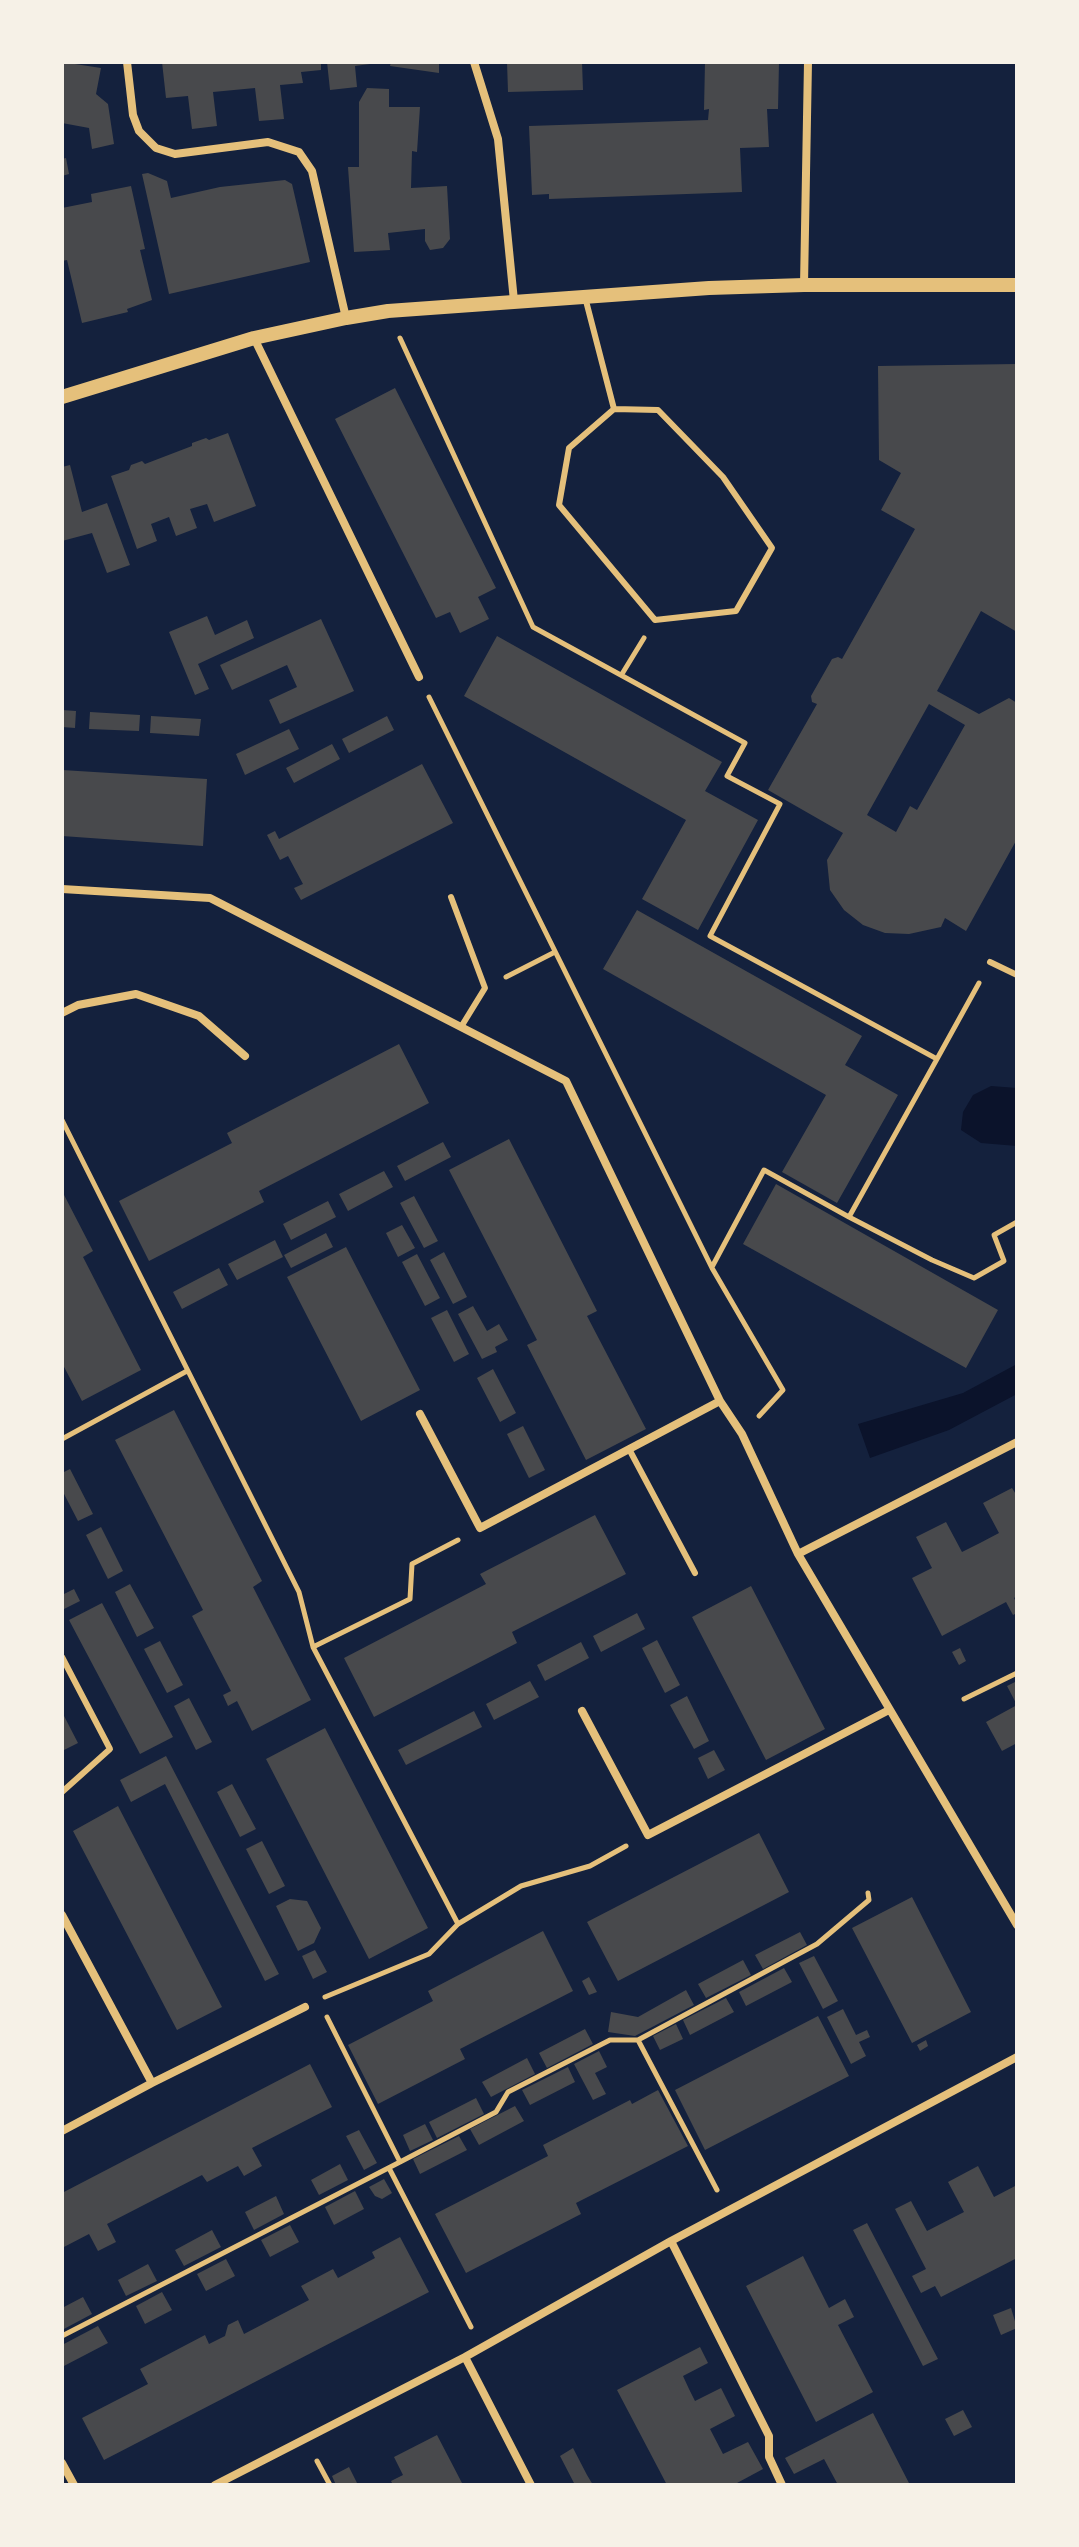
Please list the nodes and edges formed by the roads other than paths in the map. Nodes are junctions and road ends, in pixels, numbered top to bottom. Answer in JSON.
{"nodes":[{"id":1,"x":127,"y":62,"type":"edge"},
{"id":2,"x":474,"y":62,"type":"edge"},
{"id":3,"x":808,"y":62,"type":"edge"},
{"id":4,"x":804,"y":285,"type":"junction"},
{"id":5,"x":1017,"y":285,"type":"edge"},
{"id":6,"x":585,"y":297,"type":"junction"},
{"id":7,"x":514,"y":301,"type":"junction"},
{"id":8,"x":346,"y":318,"type":"junction"},
{"id":9,"x":254,"y":338,"type":"junction"},
{"id":10,"x":62,"y":397,"type":"edge"},
{"id":11,"x":614,"y":409,"type":"junction"},
{"id":12,"x":419,"y":677,"type":"road end"},
{"id":13,"x":62,"y":889,"type":"edge"},
{"id":14,"x":451,"y":897,"type":"dead end"},
{"id":15,"x":990,"y":962,"type":"road end"},
{"id":16,"x":1017,"y":975,"type":"edge"},
{"id":17,"x":62,"y":1013,"type":"edge"},
{"id":18,"x":461,"y":1027,"type":"junction"},
{"id":19,"x":245,"y":1056,"type":"dead end"},
{"id":20,"x":720,"y":1401,"type":"junction"},
{"id":21,"x":420,"y":1414,"type":"dead end"},
{"id":22,"x":1017,"y":1442,"type":"edge"},
{"id":23,"x":629,"y":1449,"type":"junction"},
{"id":24,"x":798,"y":1554,"type":"junction"},
{"id":25,"x":695,"y":1573,"type":"dead end"},
{"id":26,"x":62,"y":1657,"type":"edge"},
{"id":27,"x":889,"y":1710,"type":"junction"},
{"id":28,"x":582,"y":1711,"type":"dead end"},
{"id":29,"x":62,"y":1792,"type":"edge"},
{"id":30,"x":62,"y":1915,"type":"edge"},
{"id":31,"x":1017,"y":1925,"type":"edge"},
{"id":32,"x":305,"y":2007,"type":"road end"},
{"id":33,"x":1017,"y":2057,"type":"edge"},
{"id":34,"x":152,"y":2083,"type":"junction"},
{"id":35,"x":62,"y":2131,"type":"edge"},
{"id":36,"x":671,"y":2241,"type":"junction"},
{"id":37,"x":465,"y":2357,"type":"junction"},
{"id":38,"x":62,"y":2463,"type":"edge"},
{"id":39,"x":74,"y":2485,"type":"edge"},
{"id":40,"x":215,"y":2485,"type":"edge"},
{"id":41,"x":531,"y":2485,"type":"edge"},
{"id":42,"x":782,"y":2485,"type":"edge"}],
"edges":[{"from":1,"to":8,"type":"street"},
{"from":2,"to":7,"type":"street"},
{"from":3,"to":4,"type":"street"},
{"from":4,"to":5,"type":"street"},
{"from":4,"to":6,"type":"street"},
{"from":6,"to":7,"type":"street"},
{"from":6,"to":11,"type":"lane"},
{"from":7,"to":8,"type":"street"},
{"from":8,"to":9,"type":"street"},
{"from":9,"to":10,"type":"street"},
{"from":9,"to":12,"type":"street"},
{"from":11,"to":11,"type":"lane"},
{"from":13,"to":18,"type":"street"},
{"from":14,"to":18,"type":"lane"},
{"from":15,"to":16,"type":"lane"},
{"from":17,"to":19,"type":"street"},
{"from":18,"to":20,"type":"street"},
{"from":20,"to":23,"type":"street"},
{"from":20,"to":24,"type":"street"},
{"from":21,"to":23,"type":"street"},
{"from":22,"to":24,"type":"street"},
{"from":23,"to":25,"type":"lane"},
{"from":24,"to":27,"type":"street"},
{"from":26,"to":29,"type":"lane"},
{"from":27,"to":28,"type":"street"},
{"from":27,"to":31,"type":"street"},
{"from":30,"to":34,"type":"street"},
{"from":32,"to":34,"type":"street"},
{"from":33,"to":36,"type":"street"},
{"from":34,"to":35,"type":"street"},
{"from":36,"to":37,"type":"street"},
{"from":36,"to":42,"type":"street"},
{"from":37,"to":40,"type":"street"},
{"from":37,"to":41,"type":"street"},
{"from":38,"to":39,"type":"street"}]}
